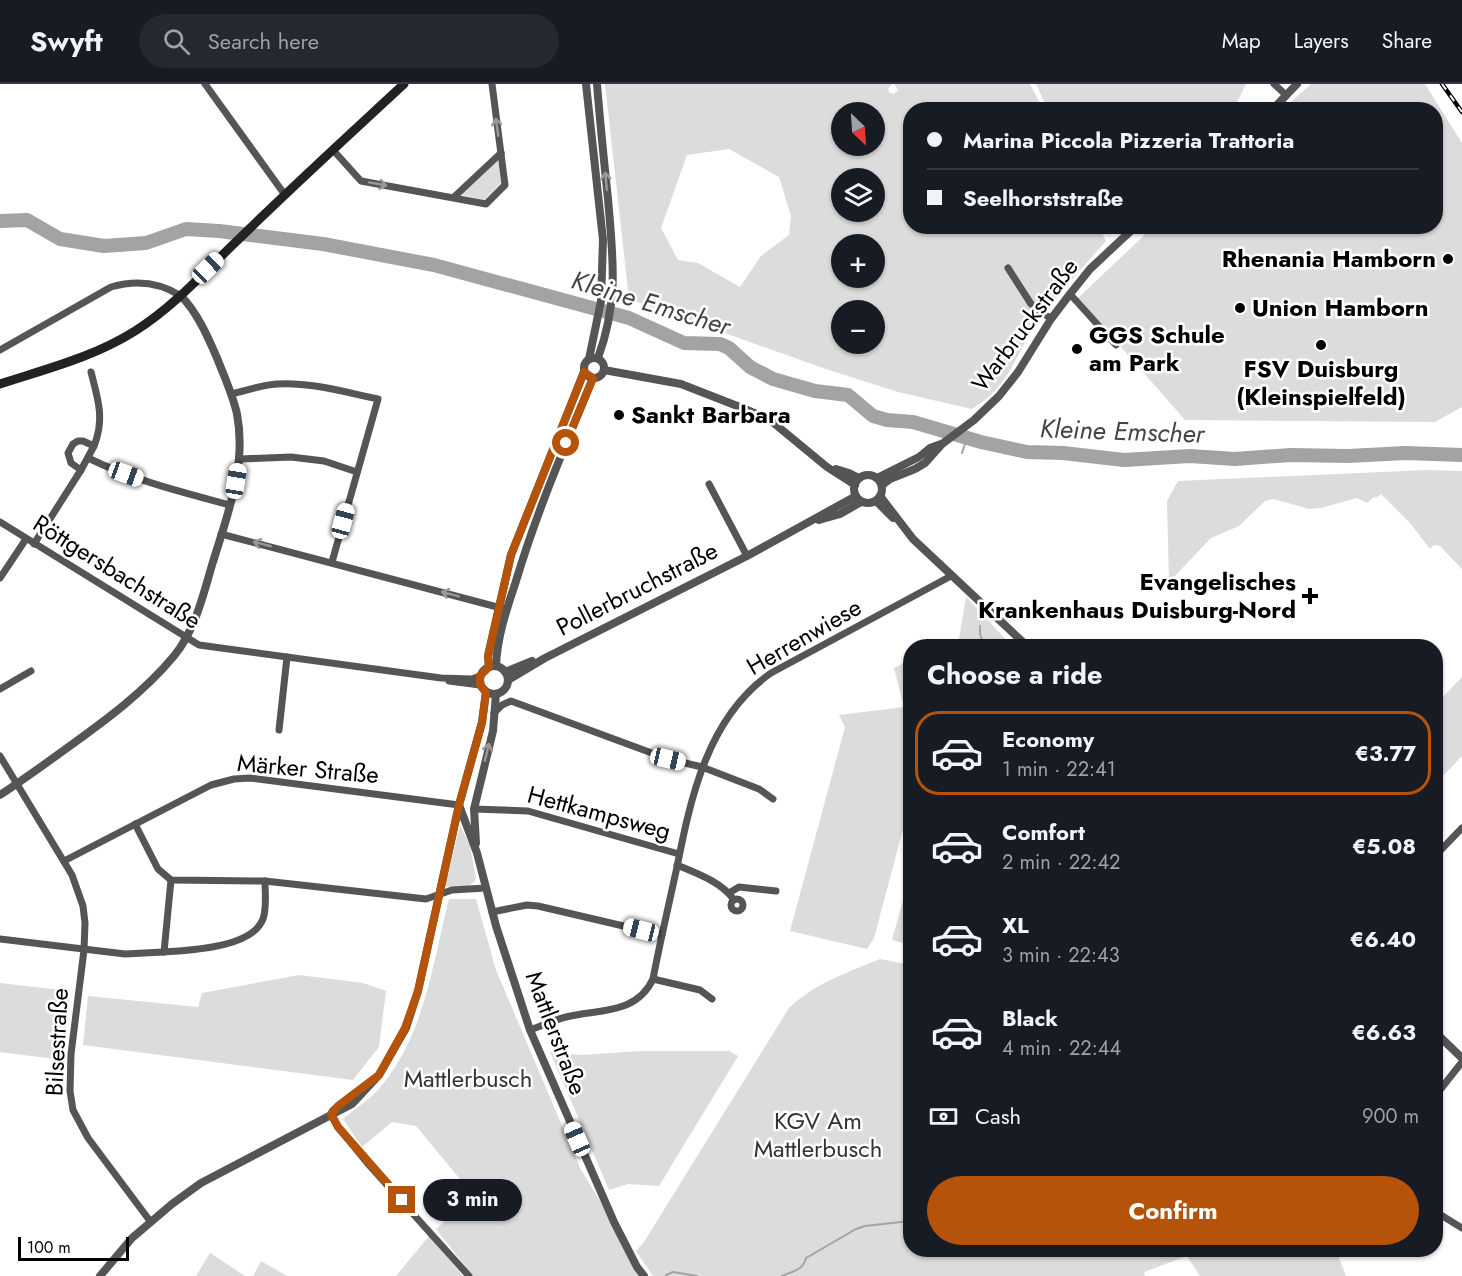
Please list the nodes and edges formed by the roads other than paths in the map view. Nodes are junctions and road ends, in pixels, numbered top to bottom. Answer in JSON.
{"nodes":[{"id":1,"x":205,"y":84,"type":"edge"},
{"id":2,"x":404,"y":84,"type":"edge"},
{"id":3,"x":492,"y":84,"type":"edge"},
{"id":4,"x":586,"y":84,"type":"edge"},
{"id":5,"x":597,"y":84,"type":"edge"},
{"id":6,"x":1274,"y":84,"type":"edge"},
{"id":7,"x":1297,"y":84,"type":"edge"},
{"id":8,"x":1286,"y":95,"type":"junction"},
{"id":9,"x":1279,"y":102,"type":"edge"},
{"id":10,"x":333,"y":150,"type":"junction"},
{"id":11,"x":501,"y":153,"type":"junction"},
{"id":12,"x":285,"y":195,"type":"junction"},
{"id":13,"x":454,"y":197,"type":"junction"},
{"id":14,"x":1127,"y":234,"type":"edge"},
{"id":15,"x":1008,"y":268,"type":"dead end"},
{"id":16,"x":1070,"y":294,"type":"junction"},
{"id":17,"x":181,"y":296,"type":"junction"},
{"id":18,"x":1051,"y":319,"type":"junction"},
{"id":19,"x":1116,"y":345,"type":"dead end"},
{"id":20,"x":0,"y":350,"type":"edge"},
{"id":21,"x":598,"y":358,"type":"junction"},
{"id":22,"x":588,"y":359,"type":"junction"},
{"id":23,"x":604,"y":370,"type":"junction"},
{"id":24,"x":91,"y":372,"type":"dead end"},
{"id":25,"x":584,"y":372,"type":"junction"},
{"id":26,"x":593,"y":378,"type":"junction"},
{"id":27,"x":0,"y":384,"type":"edge"},
{"id":28,"x":231,"y":394,"type":"junction"},
{"id":29,"x":94,"y":446,"type":"junction"},
{"id":30,"x":88,"y":458,"type":"junction"},
{"id":31,"x":240,"y":459,"type":"junction"},
{"id":32,"x":81,"y":470,"type":"junction"},
{"id":33,"x":357,"y":472,"type":"junction"},
{"id":34,"x":857,"y":481,"type":"junction"},
{"id":35,"x":879,"y":482,"type":"junction"},
{"id":36,"x":710,"y":484,"type":"dead end"},
{"id":37,"x":859,"y":499,"type":"junction"},
{"id":38,"x":878,"y":499,"type":"junction"},
{"id":39,"x":230,"y":505,"type":"junction"},
{"id":40,"x":0,"y":522,"type":"edge"},
{"id":41,"x":221,"y":534,"type":"junction"},
{"id":42,"x":26,"y":539,"type":"junction"},
{"id":43,"x":34,"y":544,"type":"junction"},
{"id":44,"x":747,"y":556,"type":"junction"},
{"id":45,"x":332,"y":562,"type":"junction"},
{"id":46,"x":951,"y":576,"type":"junction"},
{"id":47,"x":0,"y":578,"type":"edge"},
{"id":48,"x":503,"y":608,"type":"junction"},
{"id":49,"x":187,"y":638,"type":"junction"},
{"id":50,"x":1019,"y":639,"type":"edge"},
{"id":51,"x":287,"y":657,"type":"junction"},
{"id":52,"x":492,"y":666,"type":"junction"},
{"id":53,"x":31,"y":671,"type":"dead end"},
{"id":54,"x":507,"y":676,"type":"junction"},
{"id":55,"x":482,"y":684,"type":"junction"},
{"id":56,"x":0,"y":689,"type":"edge"},
{"id":57,"x":496,"y":694,"type":"junction"},
{"id":58,"x":494,"y":712,"type":"junction"},
{"id":59,"x":279,"y":730,"type":"dead end"},
{"id":60,"x":0,"y":756,"type":"edge"},
{"id":61,"x":702,"y":767,"type":"junction"},
{"id":62,"x":17,"y":784,"type":"junction"},
{"id":63,"x":0,"y":795,"type":"edge"},
{"id":64,"x":773,"y":799,"type":"dead end"},
{"id":65,"x":459,"y":805,"type":"junction"},
{"id":66,"x":474,"y":809,"type":"junction"},
{"id":67,"x":135,"y":824,"type":"junction"},
{"id":68,"x":1462,"y":828,"type":"edge"},
{"id":69,"x":1443,"y":848,"type":"edge"},
{"id":70,"x":477,"y":853,"type":"junction"},
{"id":71,"x":679,"y":854,"type":"junction"},
{"id":72,"x":64,"y":861,"type":"junction"},
{"id":73,"x":677,"y":865,"type":"junction"},
{"id":74,"x":171,"y":880,"type":"junction"},
{"id":75,"x":265,"y":881,"type":"junction"},
{"id":76,"x":486,"y":888,"type":"junction"},
{"id":77,"x":776,"y":891,"type":"dead end"},
{"id":78,"x":729,"y":892,"type":"junction"},
{"id":79,"x":438,"y":895,"type":"junction"},
{"id":80,"x":734,"y":900,"type":"dead end"},
{"id":81,"x":492,"y":912,"type":"junction"},
{"id":82,"x":662,"y":935,"type":"junction"},
{"id":83,"x":0,"y":939,"type":"edge"},
{"id":84,"x":84,"y":950,"type":"junction"},
{"id":85,"x":164,"y":952,"type":"junction"},
{"id":86,"x":653,"y":979,"type":"junction"},
{"id":87,"x":712,"y":999,"type":"dead end"},
{"id":88,"x":530,"y":1030,"type":"junction"},
{"id":89,"x":1443,"y":1040,"type":"edge"},
{"id":90,"x":1462,"y":1060,"type":"edge"},
{"id":91,"x":1443,"y":1086,"type":"edge"},
{"id":92,"x":331,"y":1114,"type":"junction"},
{"id":93,"x":1443,"y":1216,"type":"edge"},
{"id":94,"x":150,"y":1221,"type":"junction"},
{"id":95,"x":1462,"y":1228,"type":"edge"},
{"id":96,"x":100,"y":1276,"type":"edge"},
{"id":97,"x":469,"y":1276,"type":"edge"},
{"id":98,"x":644,"y":1276,"type":"edge"}],
"edges":[{"from":1,"to":12,"type":"street"},
{"from":2,"to":10,"type":"main road"},
{"from":11,"to":3,"type":"street","one_way":true},
{"from":4,"to":22,"type":"street"},
{"from":21,"to":5,"type":"street","one_way":true},
{"from":6,"to":8,"type":"street"},
{"from":7,"to":8,"type":"street"},
{"from":8,"to":9,"type":"street"},
{"from":10,"to":12,"type":"main road"},
{"from":10,"to":13,"type":"street","one_way":true},
{"from":11,"to":13,"type":"street"},
{"from":11,"to":13,"type":"street"},
{"from":12,"to":17,"type":"main road"},
{"from":14,"to":16,"type":"street","name":"Warbruckstraße"},
{"from":15,"to":18,"type":"street"},
{"from":16,"to":18,"type":"street","name":"Warbruckstraße"},
{"from":16,"to":19,"type":"street"},
{"from":17,"to":20,"type":"street"},
{"from":17,"to":27,"type":"main road"},
{"from":17,"to":28,"type":"street"},
{"from":18,"to":35,"type":"street","name":"Warbruckstraße"},
{"from":21,"to":22,"type":"street"},
{"from":21,"to":23,"type":"street"},
{"from":22,"to":25,"type":"street"},
{"from":23,"to":26,"type":"street"},
{"from":23,"to":34,"type":"street"},
{"from":24,"to":29,"type":"street"},
{"from":25,"to":26,"type":"street"},
{"from":25,"to":48,"type":"street"},
{"from":26,"to":48,"type":"street"},
{"from":28,"to":31,"type":"street"},
{"from":28,"to":33,"type":"street"},
{"from":29,"to":30,"type":"street"},
{"from":29,"to":32,"type":"street"},
{"from":30,"to":32,"type":"street"},
{"from":30,"to":39,"type":"street"},
{"from":31,"to":33,"type":"street"},
{"from":31,"to":39,"type":"street"},
{"from":32,"to":43,"type":"street"},
{"from":33,"to":45,"type":"street"},
{"from":34,"to":35,"type":"street"},
{"from":34,"to":37,"type":"street"},
{"from":35,"to":38,"type":"street"},
{"from":36,"to":44,"type":"street","name":"Pollerbruchstraße"},
{"from":37,"to":38,"type":"street"},
{"from":37,"to":44,"type":"street","name":"Pollerbruchstraße"},
{"from":38,"to":46,"type":"street"},
{"from":39,"to":41,"type":"street"},
{"from":40,"to":42,"type":"street","name":"Röttgersbachstraße"},
{"from":45,"to":41,"type":"street","one_way":true},
{"from":41,"to":49,"type":"street"},
{"from":42,"to":43,"type":"street","name":"Röttgersbachstraße"},
{"from":42,"to":47,"type":"street"},
{"from":43,"to":49,"type":"street","name":"Röttgersbachstraße"},
{"from":44,"to":54,"type":"street","name":"Pollerbruchstraße"},
{"from":48,"to":45,"type":"street","one_way":true},
{"from":46,"to":50,"type":"street"},
{"from":46,"to":61,"type":"street","name":"Herrenwiese"},
{"from":48,"to":52,"type":"street"},
{"from":49,"to":51,"type":"street","name":"Röttgersbachstraße"},
{"from":49,"to":62,"type":"street"},
{"from":51,"to":55,"type":"street","name":"Röttgersbachstraße"},
{"from":51,"to":59,"type":"street"},
{"from":52,"to":54,"type":"street"},
{"from":52,"to":55,"type":"street"},
{"from":53,"to":56,"type":"street"},
{"from":54,"to":57,"type":"street"},
{"from":55,"to":57,"type":"street"},
{"from":55,"to":65,"type":"street"},
{"from":57,"to":58,"type":"street","name":"Mattlerstraße"},
{"from":58,"to":61,"type":"street"},
{"from":66,"to":58,"type":"street","name":"Mattlerstraße","one_way":true},
{"from":60,"to":62,"type":"street","name":"Bilsestraße"},
{"from":61,"to":64,"type":"street"},
{"from":61,"to":71,"type":"street","name":"Herrenwiese"},
{"from":62,"to":63,"type":"street"},
{"from":62,"to":72,"type":"street","name":"Bilsestraße"},
{"from":65,"to":67,"type":"street","name":"Märker Straße"},
{"from":65,"to":70,"type":"street","name":"Mattlerstraße"},
{"from":65,"to":79,"type":"street"},
{"from":66,"to":70,"type":"street","name":"Mattlerstraße"},
{"from":66,"to":71,"type":"street","name":"Hettkampsweg"},
{"from":67,"to":72,"type":"street","name":"Märker Straße"},
{"from":67,"to":74,"type":"street"},
{"from":68,"to":69,"type":"street"},
{"from":70,"to":76,"type":"street","name":"Mattlerstraße"},
{"from":71,"to":73,"type":"street","name":"Herrenwiese"},
{"from":72,"to":84,"type":"street","name":"Bilsestraße"},
{"from":73,"to":78,"type":"street"},
{"from":73,"to":82,"type":"street","name":"Herrenwiese"},
{"from":74,"to":75,"type":"street"},
{"from":74,"to":85,"type":"street"},
{"from":75,"to":79,"type":"street"},
{"from":75,"to":85,"type":"street"},
{"from":76,"to":79,"type":"street"},
{"from":76,"to":81,"type":"street","name":"Mattlerstraße"},
{"from":77,"to":78,"type":"street"},
{"from":78,"to":80,"type":"street"},
{"from":79,"to":92,"type":"street"},
{"from":81,"to":82,"type":"street"},
{"from":81,"to":88,"type":"street","name":"Mattlerstraße"},
{"from":82,"to":86,"type":"street","name":"Herrenwiese"},
{"from":83,"to":84,"type":"street"},
{"from":84,"to":85,"type":"street"},
{"from":84,"to":94,"type":"street","name":"Bilsestraße"},
{"from":86,"to":87,"type":"street"},
{"from":86,"to":88,"type":"street","name":"Herrenwiese"},
{"from":88,"to":98,"type":"street","name":"Mattlerstraße"},
{"from":89,"to":90,"type":"street"},
{"from":90,"to":91,"type":"street"},
{"from":92,"to":94,"type":"street"},
{"from":92,"to":97,"type":"street"},
{"from":93,"to":95,"type":"street"},
{"from":94,"to":96,"type":"street"}]}
